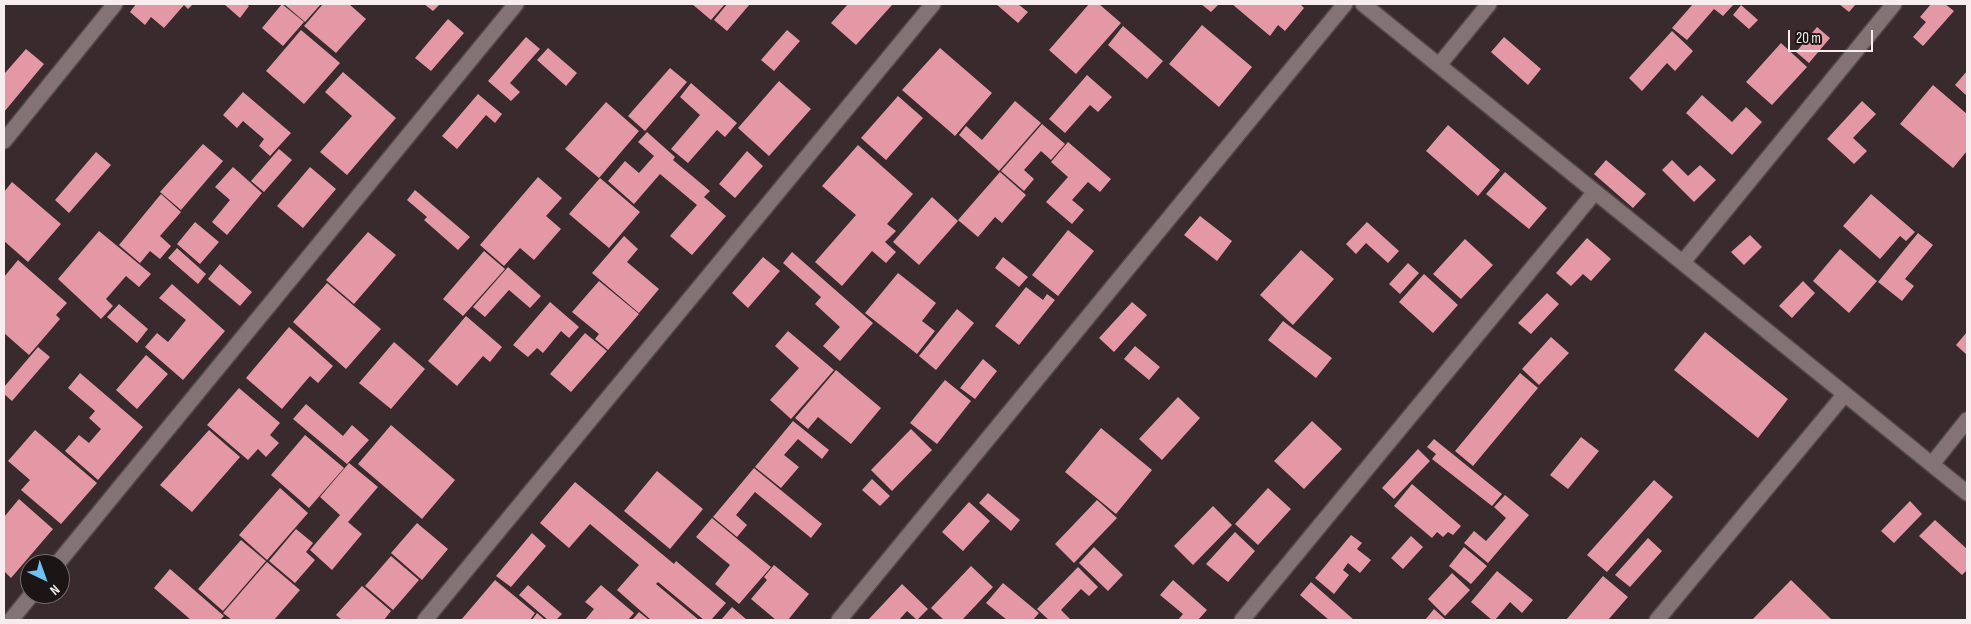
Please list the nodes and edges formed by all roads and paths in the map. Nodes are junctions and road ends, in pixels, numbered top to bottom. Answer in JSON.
{"nodes":[{"id":1,"x":116,"y":4,"type":"edge"},
{"id":2,"x":516,"y":4,"type":"edge"},
{"id":3,"x":933,"y":4,"type":"edge"},
{"id":4,"x":1345,"y":4,"type":"edge"},
{"id":5,"x":1363,"y":4,"type":"edge"},
{"id":6,"x":1489,"y":4,"type":"edge"},
{"id":7,"x":1894,"y":4,"type":"edge"},
{"id":8,"x":1439,"y":65,"type":"junction"},
{"id":9,"x":4,"y":140,"type":"edge"},
{"id":10,"x":1594,"y":192,"type":"junction"},
{"id":11,"x":1682,"y":262,"type":"junction"},
{"id":12,"x":1845,"y":394,"type":"junction"},
{"id":13,"x":1967,"y":420,"type":"edge"},
{"id":14,"x":1932,"y":464,"type":"junction"},
{"id":15,"x":1967,"y":493,"type":"edge"},
{"id":16,"x":65,"y":554,"type":"edge"},
{"id":17,"x":24,"y":604,"type":"edge"},
{"id":18,"x":11,"y":620,"type":"edge"},
{"id":19,"x":425,"y":620,"type":"edge"},
{"id":20,"x":839,"y":620,"type":"edge"},
{"id":21,"x":1242,"y":620,"type":"edge"},
{"id":22,"x":1657,"y":620,"type":"edge"}],
"edges":[{"from":1,"to":9,"type":"street"},
{"from":2,"to":16,"type":"street"},
{"from":3,"to":19,"type":"street"},
{"from":4,"to":20,"type":"street"},
{"from":5,"to":8,"type":"street"},
{"from":6,"to":8,"type":"street"},
{"from":7,"to":11,"type":"street"},
{"from":8,"to":10,"type":"street"},
{"from":10,"to":11,"type":"street"},
{"from":10,"to":21,"type":"street"},
{"from":11,"to":12,"type":"street"},
{"from":12,"to":14,"type":"street"},
{"from":12,"to":22,"type":"street"},
{"from":13,"to":14,"type":"street"},
{"from":14,"to":15,"type":"street"},
{"from":17,"to":18,"type":"street"}]}
